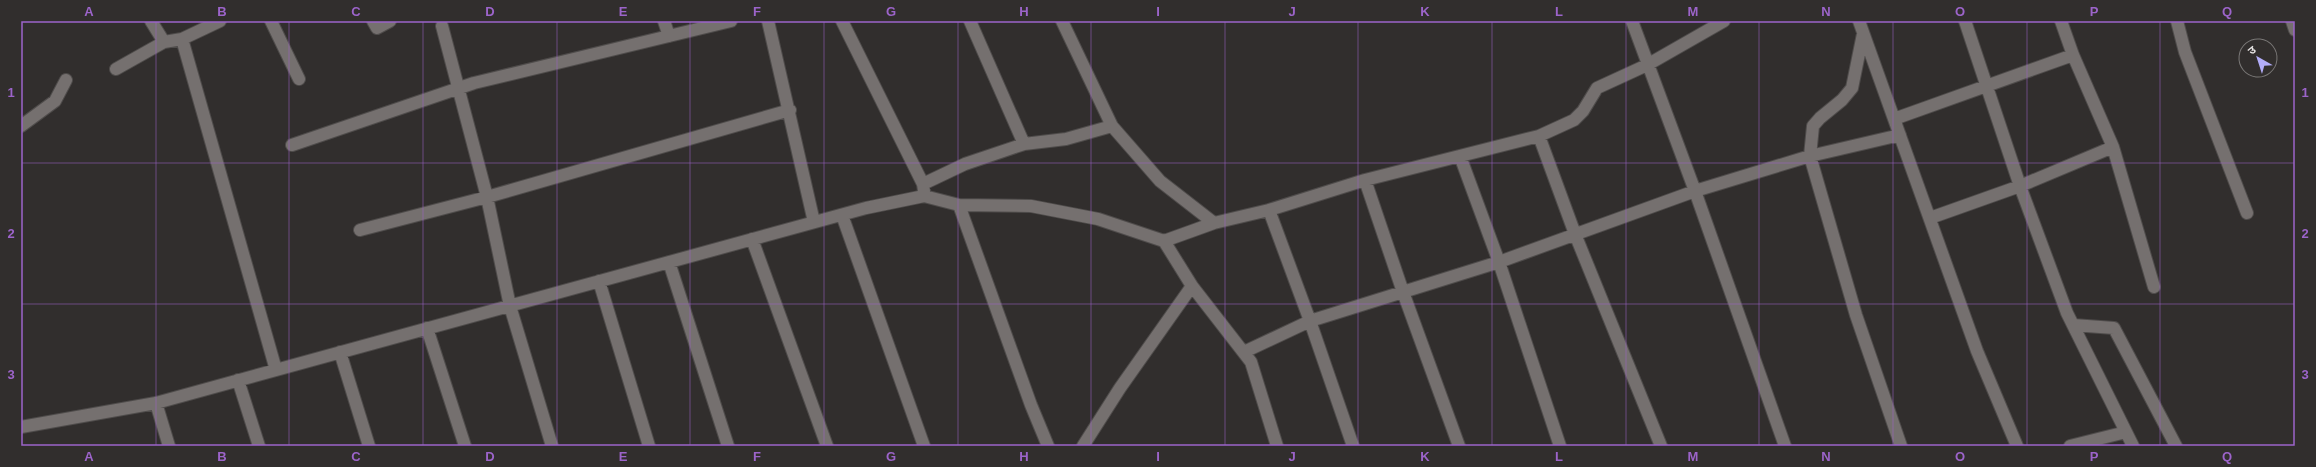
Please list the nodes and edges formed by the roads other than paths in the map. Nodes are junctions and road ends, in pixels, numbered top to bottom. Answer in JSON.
{"nodes":[{"id":1,"x":151,"y":21,"type":"edge"},
{"id":2,"x":220,"y":21,"type":"edge"},
{"id":3,"x":271,"y":21,"type":"edge"},
{"id":4,"x":373,"y":21,"type":"edge"},
{"id":5,"x":390,"y":21,"type":"edge"},
{"id":6,"x":664,"y":21,"type":"edge"},
{"id":7,"x":731,"y":21,"type":"edge"},
{"id":8,"x":768,"y":21,"type":"edge"},
{"id":9,"x":842,"y":21,"type":"edge"},
{"id":10,"x":970,"y":21,"type":"edge"},
{"id":11,"x":1062,"y":21,"type":"edge"},
{"id":12,"x":1632,"y":21,"type":"edge"},
{"id":13,"x":1724,"y":21,"type":"edge"},
{"id":14,"x":1860,"y":21,"type":"edge"},
{"id":15,"x":1964,"y":21,"type":"edge"},
{"id":16,"x":2062,"y":21,"type":"edge"},
{"id":17,"x":2177,"y":21,"type":"edge"},
{"id":18,"x":2292,"y":21,"type":"edge"},
{"id":19,"x":442,"y":26,"type":"dead end"},
{"id":20,"x":2295,"y":30,"type":"edge"},
{"id":21,"x":1864,"y":33,"type":"junction"},
{"id":22,"x":669,"y":36,"type":"junction"},
{"id":23,"x":182,"y":40,"type":"junction"},
{"id":24,"x":164,"y":42,"type":"junction"},
{"id":25,"x":2073,"y":55,"type":"junction"},
{"id":26,"x":1647,"y":65,"type":"junction"},
{"id":27,"x":116,"y":68,"type":"dead end"},
{"id":28,"x":299,"y":79,"type":"dead end"},
{"id":29,"x":66,"y":80,"type":"dead end"},
{"id":30,"x":1988,"y":87,"type":"junction"},
{"id":31,"x":459,"y":88,"type":"junction"},
{"id":32,"x":790,"y":110,"type":"junction"},
{"id":33,"x":1894,"y":119,"type":"junction"},
{"id":34,"x":21,"y":126,"type":"edge"},
{"id":35,"x":1112,"y":126,"type":"junction"},
{"id":36,"x":1900,"y":135,"type":"junction"},
{"id":37,"x":1539,"y":136,"type":"junction"},
{"id":38,"x":1024,"y":144,"type":"junction"},
{"id":39,"x":292,"y":145,"type":"dead end"},
{"id":40,"x":2113,"y":147,"type":"junction"},
{"id":41,"x":1460,"y":156,"type":"junction"},
{"id":42,"x":1810,"y":156,"type":"junction"},
{"id":43,"x":1365,"y":180,"type":"junction"},
{"id":44,"x":923,"y":184,"type":"junction"},
{"id":45,"x":2020,"y":186,"type":"junction"},
{"id":46,"x":1695,"y":191,"type":"junction"},
{"id":47,"x":924,"y":196,"type":"junction"},
{"id":48,"x":487,"y":197,"type":"junction"},
{"id":49,"x":959,"y":205,"type":"junction"},
{"id":50,"x":1269,"y":210,"type":"junction"},
{"id":51,"x":2248,"y":213,"type":"dead end"},
{"id":52,"x":842,"y":215,"type":"junction"},
{"id":53,"x":1930,"y":218,"type":"junction"},
{"id":54,"x":814,"y":222,"type":"junction"},
{"id":55,"x":1214,"y":223,"type":"junction"},
{"id":56,"x":360,"y":230,"type":"dead end"},
{"id":57,"x":1575,"y":234,"type":"junction"},
{"id":58,"x":752,"y":239,"type":"junction"},
{"id":59,"x":1164,"y":241,"type":"junction"},
{"id":60,"x":669,"y":262,"type":"junction"},
{"id":61,"x":1499,"y":262,"type":"junction"},
{"id":62,"x":599,"y":281,"type":"junction"},
{"id":63,"x":1192,"y":286,"type":"junction"},
{"id":64,"x":2154,"y":287,"type":"dead end"},
{"id":65,"x":1403,"y":292,"type":"junction"},
{"id":66,"x":510,"y":306,"type":"junction"},
{"id":67,"x":1310,"y":321,"type":"junction"},
{"id":68,"x":2073,"y":325,"type":"junction"},
{"id":69,"x":427,"y":328,"type":"junction"},
{"id":70,"x":340,"y":352,"type":"junction"},
{"id":71,"x":1244,"y":352,"type":"junction"},
{"id":72,"x":276,"y":370,"type":"junction"},
{"id":73,"x":238,"y":380,"type":"junction"},
{"id":74,"x":156,"y":403,"type":"junction"},
{"id":75,"x":21,"y":427,"type":"edge"},
{"id":76,"x":2126,"y":432,"type":"junction"},
{"id":77,"x":169,"y":446,"type":"edge"},
{"id":78,"x":259,"y":446,"type":"edge"},
{"id":79,"x":369,"y":446,"type":"edge"},
{"id":80,"x":465,"y":446,"type":"edge"},
{"id":81,"x":552,"y":446,"type":"edge"},
{"id":82,"x":649,"y":446,"type":"edge"},
{"id":83,"x":728,"y":446,"type":"edge"},
{"id":84,"x":827,"y":446,"type":"edge"},
{"id":85,"x":924,"y":446,"type":"edge"},
{"id":86,"x":1048,"y":446,"type":"edge"},
{"id":87,"x":1083,"y":446,"type":"edge"},
{"id":88,"x":1277,"y":446,"type":"edge"},
{"id":89,"x":1353,"y":446,"type":"edge"},
{"id":90,"x":1459,"y":446,"type":"edge"},
{"id":91,"x":1560,"y":446,"type":"edge"},
{"id":92,"x":1661,"y":446,"type":"edge"},
{"id":93,"x":1785,"y":446,"type":"edge"},
{"id":94,"x":1902,"y":446,"type":"edge"},
{"id":95,"x":2017,"y":446,"type":"edge"},
{"id":96,"x":2070,"y":446,"type":"edge"},
{"id":97,"x":2133,"y":446,"type":"edge"},
{"id":98,"x":2176,"y":446,"type":"edge"}],
"edges":[{"from":1,"to":24,"type":"street"},
{"from":2,"to":23,"type":"street"},
{"from":3,"to":28,"type":"street"},
{"from":4,"to":5,"type":"street"},
{"from":6,"to":22,"type":"street"},
{"from":7,"to":22,"type":"street"},
{"from":8,"to":32,"type":"street"},
{"from":9,"to":44,"type":"street"},
{"from":10,"to":38,"type":"street"},
{"from":11,"to":35,"type":"street"},
{"from":12,"to":26,"type":"street"},
{"from":13,"to":26,"type":"street"},
{"from":14,"to":21,"type":"street"},
{"from":15,"to":30,"type":"street"},
{"from":16,"to":25,"type":"street"},
{"from":17,"to":51,"type":"street"},
{"from":18,"to":20,"type":"street"},
{"from":19,"to":31,"type":"street"},
{"from":21,"to":33,"type":"street"},
{"from":21,"to":42,"type":"street"},
{"from":22,"to":31,"type":"street"},
{"from":23,"to":24,"type":"street"},
{"from":23,"to":72,"type":"street"},
{"from":24,"to":27,"type":"street"},
{"from":25,"to":30,"type":"street"},
{"from":25,"to":40,"type":"street"},
{"from":26,"to":37,"type":"street"},
{"from":26,"to":46,"type":"street"},
{"from":29,"to":34,"type":"street"},
{"from":30,"to":33,"type":"street"},
{"from":30,"to":45,"type":"street"},
{"from":31,"to":39,"type":"street"},
{"from":31,"to":48,"type":"street"},
{"from":32,"to":48,"type":"street"},
{"from":32,"to":54,"type":"street"},
{"from":33,"to":36,"type":"street"},
{"from":35,"to":38,"type":"street"},
{"from":35,"to":55,"type":"street"},
{"from":36,"to":42,"type":"street"},
{"from":36,"to":53,"type":"street"},
{"from":37,"to":41,"type":"street"},
{"from":37,"to":57,"type":"street"},
{"from":38,"to":44,"type":"street"},
{"from":40,"to":45,"type":"street"},
{"from":40,"to":64,"type":"street"},
{"from":41,"to":43,"type":"street"},
{"from":41,"to":61,"type":"street"},
{"from":42,"to":46,"type":"street"},
{"from":42,"to":94,"type":"street"},
{"from":43,"to":50,"type":"street"},
{"from":43,"to":65,"type":"street"},
{"from":44,"to":47,"type":"street"},
{"from":45,"to":53,"type":"street"},
{"from":45,"to":68,"type":"street"},
{"from":46,"to":57,"type":"street"},
{"from":46,"to":93,"type":"street"},
{"from":47,"to":49,"type":"street"},
{"from":47,"to":52,"type":"street"},
{"from":48,"to":56,"type":"street"},
{"from":48,"to":66,"type":"street"},
{"from":49,"to":59,"type":"street"},
{"from":49,"to":86,"type":"street"},
{"from":50,"to":55,"type":"street"},
{"from":50,"to":67,"type":"street"},
{"from":52,"to":54,"type":"street"},
{"from":52,"to":85,"type":"street"},
{"from":53,"to":95,"type":"street"},
{"from":54,"to":58,"type":"street"},
{"from":55,"to":59,"type":"street"},
{"from":57,"to":61,"type":"street"},
{"from":57,"to":92,"type":"street"},
{"from":58,"to":60,"type":"street"},
{"from":58,"to":84,"type":"street"},
{"from":59,"to":63,"type":"street"},
{"from":60,"to":62,"type":"street"},
{"from":60,"to":83,"type":"street"},
{"from":61,"to":65,"type":"street"},
{"from":61,"to":91,"type":"street"},
{"from":62,"to":66,"type":"street"},
{"from":62,"to":82,"type":"street"},
{"from":63,"to":71,"type":"street"},
{"from":63,"to":87,"type":"street"},
{"from":65,"to":67,"type":"street"},
{"from":65,"to":90,"type":"street"},
{"from":66,"to":69,"type":"street"},
{"from":66,"to":81,"type":"street"},
{"from":67,"to":71,"type":"street"},
{"from":67,"to":89,"type":"street"},
{"from":68,"to":76,"type":"street"},
{"from":68,"to":98,"type":"street"},
{"from":69,"to":70,"type":"street"},
{"from":69,"to":80,"type":"street"},
{"from":70,"to":72,"type":"street"},
{"from":70,"to":79,"type":"street"},
{"from":71,"to":88,"type":"street"},
{"from":72,"to":73,"type":"street"},
{"from":73,"to":74,"type":"street"},
{"from":73,"to":78,"type":"street"},
{"from":74,"to":75,"type":"street"},
{"from":74,"to":77,"type":"street"},
{"from":76,"to":96,"type":"street"},
{"from":76,"to":97,"type":"street"}]}
